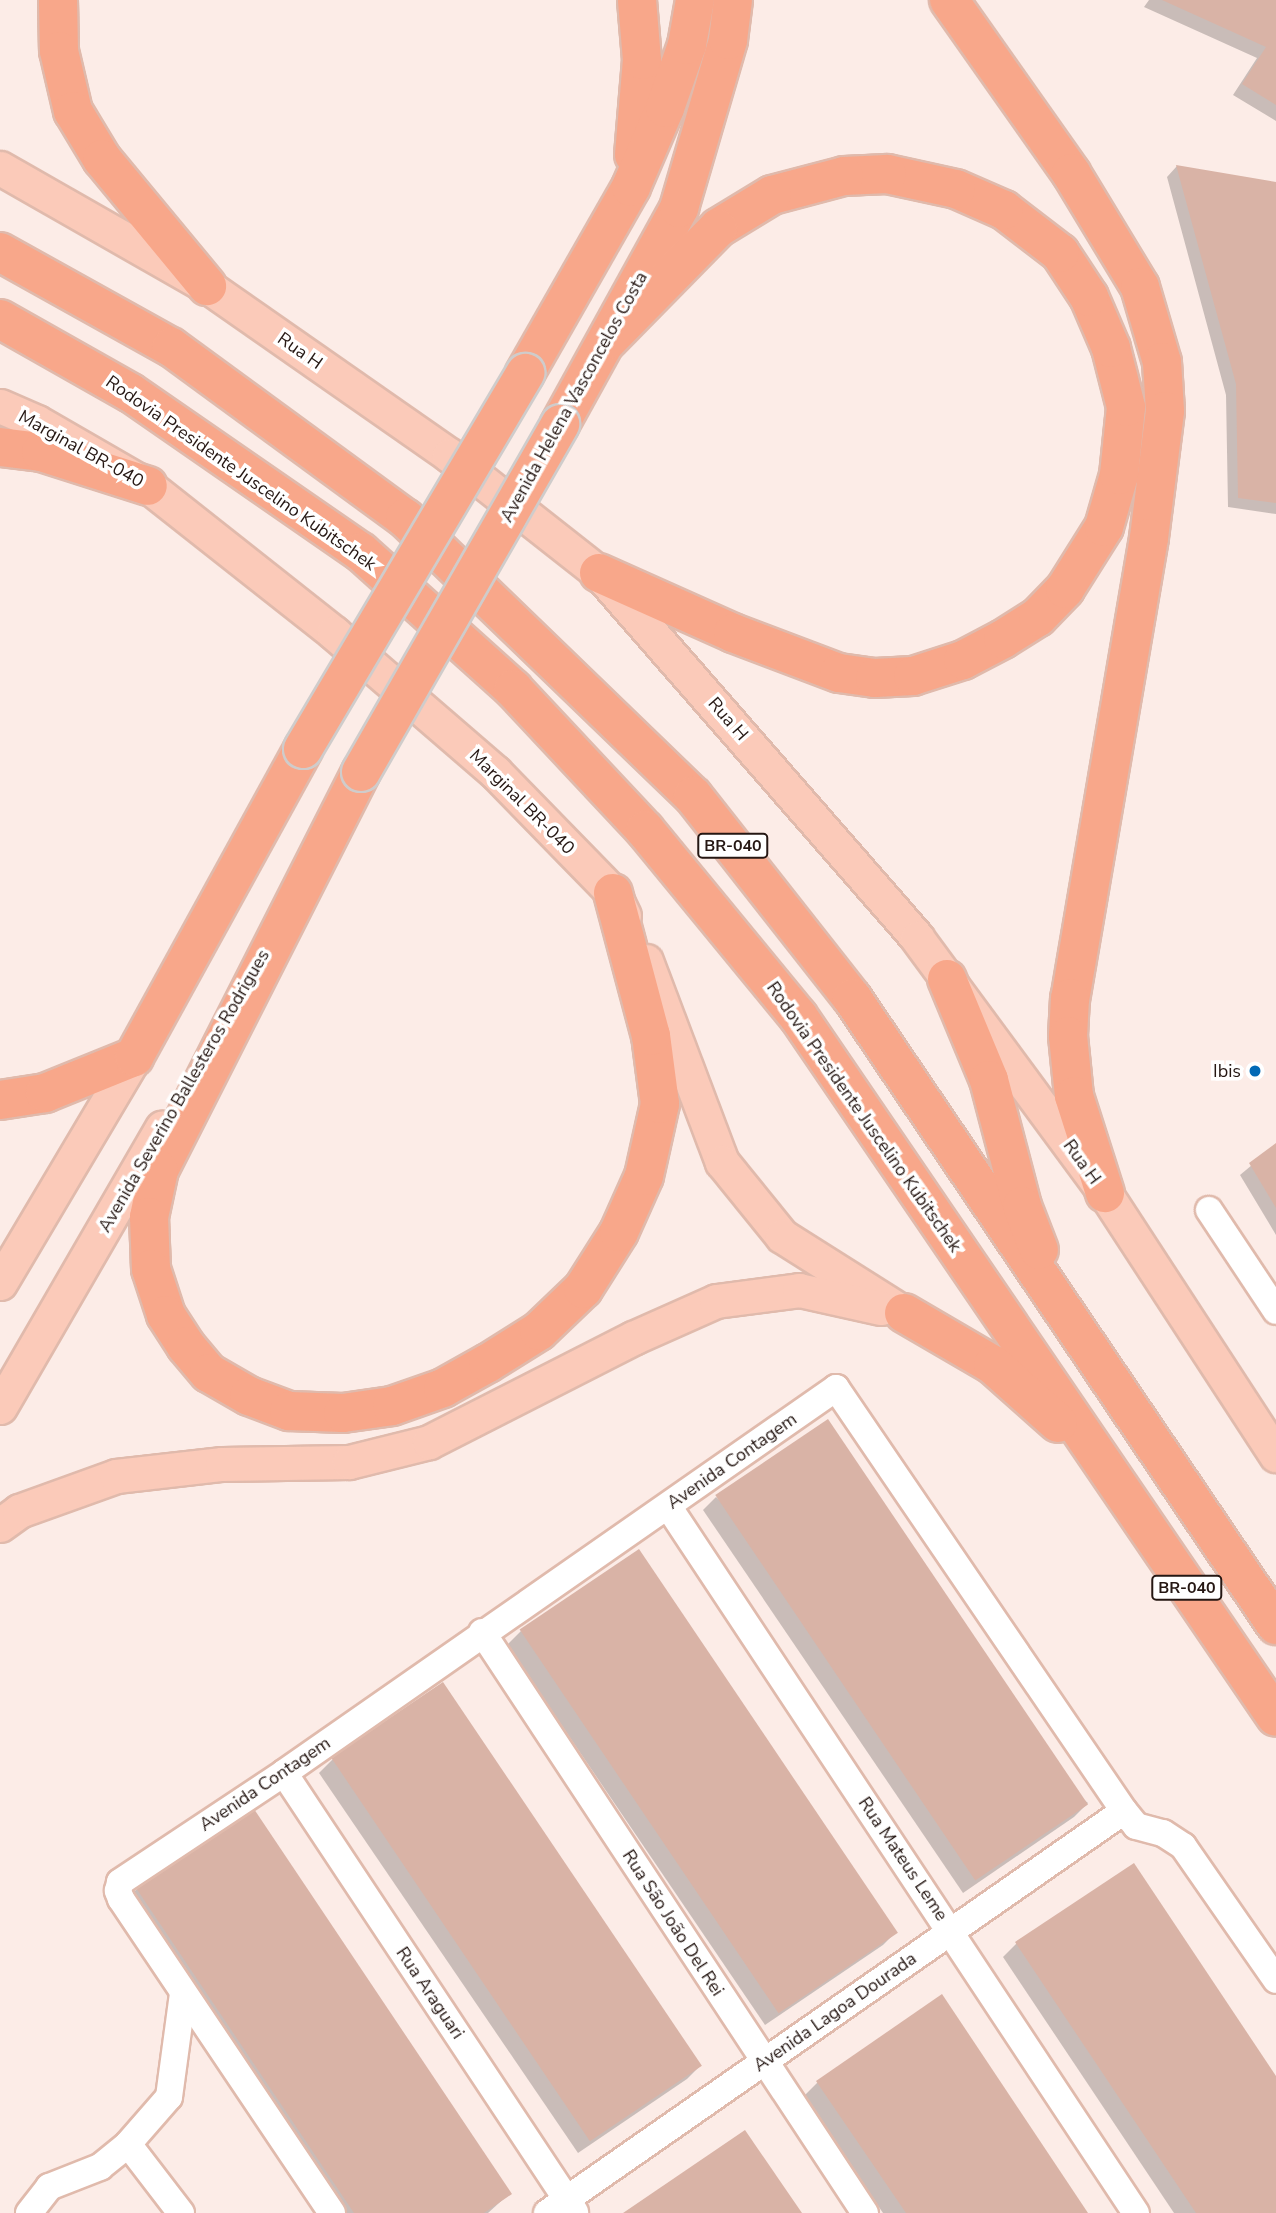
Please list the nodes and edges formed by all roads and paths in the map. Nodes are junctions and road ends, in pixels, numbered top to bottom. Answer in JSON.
{"nodes":[{"id":1,"x":58,"y":0,"type":"edge"},
{"id":2,"x":637,"y":0,"type":"edge"},
{"id":3,"x":695,"y":0,"type":"edge"},
{"id":4,"x":733,"y":0,"type":"edge"},
{"id":5,"x":949,"y":0,"type":"edge"},
{"id":6,"x":0,"y":168,"type":"edge"},
{"id":7,"x":631,"y":187,"type":"junction"},
{"id":8,"x":0,"y":252,"type":"edge"},
{"id":9,"x":207,"y":286,"type":"junction"},
{"id":10,"x":0,"y":319,"type":"edge"},
{"id":11,"x":609,"y":339,"type":"junction"},
{"id":12,"x":0,"y":406,"type":"edge"},
{"id":13,"x":0,"y":447,"type":"edge"},
{"id":14,"x":148,"y":486,"type":"junction"},
{"id":15,"x":599,"y":573,"type":"junction"},
{"id":16,"x":361,"y":772,"type":"joint"},
{"id":17,"x":613,"y":893,"type":"junction"},
{"id":18,"x":295,"y":900,"type":"junction"},
{"id":19,"x":947,"y":979,"type":"junction"},
{"id":20,"x":134,"y":1057,"type":"junction"},
{"id":21,"x":0,"y":1100,"type":"edge"},
{"id":22,"x":1105,"y":1192,"type":"junction"},
{"id":23,"x":1209,"y":1210,"type":"dead end"},
{"id":24,"x":0,"y":1283,"type":"edge"},
{"id":25,"x":1063,"y":1311,"type":"junction"},
{"id":26,"x":1276,"y":1311,"type":"edge"},
{"id":27,"x":904,"y":1313,"type":"junction"},
{"id":28,"x":0,"y":1407,"type":"edge"},
{"id":29,"x":1276,"y":1455,"type":"edge"},
{"id":30,"x":1099,"y":1459,"type":"junction"},
{"id":31,"x":668,"y":1506,"type":"junction"},
{"id":32,"x":0,"y":1525,"type":"edge"},
{"id":33,"x":1276,"y":1625,"type":"edge"},
{"id":34,"x":482,"y":1632,"type":"junction"},
{"id":35,"x":1276,"y":1717,"type":"edge"},
{"id":36,"x":284,"y":1773,"type":"junction"},
{"id":37,"x":1124,"y":1811,"type":"junction"},
{"id":38,"x":951,"y":1932,"type":"junction"},
{"id":39,"x":1276,"y":1980,"type":"edge"},
{"id":40,"x":183,"y":1994,"type":"junction"},
{"id":41,"x":764,"y":2061,"type":"junction"},
{"id":42,"x":128,"y":2144,"type":"junction"},
{"id":43,"x":563,"y":2208,"type":"edge"},
{"id":44,"x":29,"y":2213,"type":"edge"},
{"id":45,"x":181,"y":2213,"type":"edge"},
{"id":46,"x":332,"y":2213,"type":"edge"},
{"id":47,"x":865,"y":2213,"type":"edge"},
{"id":48,"x":1136,"y":2213,"type":"edge"}],
"edges":[{"from":1,"to":9,"type":"highway"},
{"from":2,"to":7,"type":"highway"},
{"from":3,"to":7,"type":"highway"},
{"from":4,"to":11,"type":"highway","name":"Avenida Helena Vasconcelos Costa"},
{"from":5,"to":22,"type":"highway"},
{"from":6,"to":9,"type":"main road","name":"Rua H"},
{"from":7,"to":20,"type":"highway","bridge":true},
{"from":8,"to":25,"type":"highway","number":"BR-040"},
{"from":9,"to":15,"type":"main road","name":"Rua H"},
{"from":10,"to":30,"type":"highway","name":"Rodovia Presidente Juscelino Kubitschek","number":"BR-040"},
{"from":11,"to":15,"type":"highway"},
{"from":11,"to":16,"type":"highway","name":"Avenida Helena Vasconcelos Costa","bridge":true},
{"from":12,"to":14,"type":"main road","name":"Marginal BR-040"},
{"from":13,"to":14,"type":"highway"},
{"from":14,"to":17,"type":"main road","name":"Marginal BR-040"},
{"from":15,"to":19,"type":"main road","name":"Rua H"},
{"from":16,"to":18,"type":"highway","name":"Avenida Severino Ballesteros Rodrigues"},
{"from":17,"to":18,"type":"highway"},
{"from":17,"to":27,"type":"main road","name":"Marginal BR-040"},
{"from":18,"to":28,"type":"main road","name":"Avenida Severino Ballesteros Rodrigues"},
{"from":19,"to":22,"type":"main road","name":"Rua H"},
{"from":19,"to":25,"type":"highway"},
{"from":20,"to":21,"type":"highway"},
{"from":20,"to":24,"type":"main road"},
{"from":22,"to":29,"type":"main road","name":"Rua H"},
{"from":23,"to":26,"type":"lane"},
{"from":25,"to":33,"type":"highway","number":"BR-040"},
{"from":27,"to":30,"type":"highway"},
{"from":27,"to":32,"type":"main road"},
{"from":30,"to":35,"type":"highway","name":"Rodovia Presidente Juscelino Kubitschek","number":"BR-040"},
{"from":31,"to":34,"type":"lane","name":"Avenida Contagem"},
{"from":31,"to":37,"type":"lane","name":"Avenida Contagem"},
{"from":31,"to":38,"type":"lane","name":"Rua Mateus Leme"},
{"from":34,"to":36,"type":"lane","name":"Avenida Contagem"},
{"from":34,"to":41,"type":"lane","name":"Rua São João Del Rei"},
{"from":36,"to":40,"type":"lane","name":"Avenida Contagem"},
{"from":36,"to":43,"type":"lane","name":"Rua Araguari"},
{"from":37,"to":38,"type":"lane","name":"Avenida Lagoa Dourada"},
{"from":37,"to":39,"type":"lane","name":"Avenida Contagem"},
{"from":38,"to":41,"type":"lane","name":"Avenida Lagoa Dourada"},
{"from":38,"to":48,"type":"lane","name":"Rua Mateus Leme"},
{"from":40,"to":42,"type":"lane"},
{"from":40,"to":46,"type":"lane","name":"Avenida Contagem"},
{"from":41,"to":43,"type":"lane","name":"Avenida Lagoa Dourada"},
{"from":41,"to":47,"type":"lane","name":"Rua São João Del Rei"},
{"from":42,"to":44,"type":"lane"},
{"from":42,"to":45,"type":"lane"}]}
